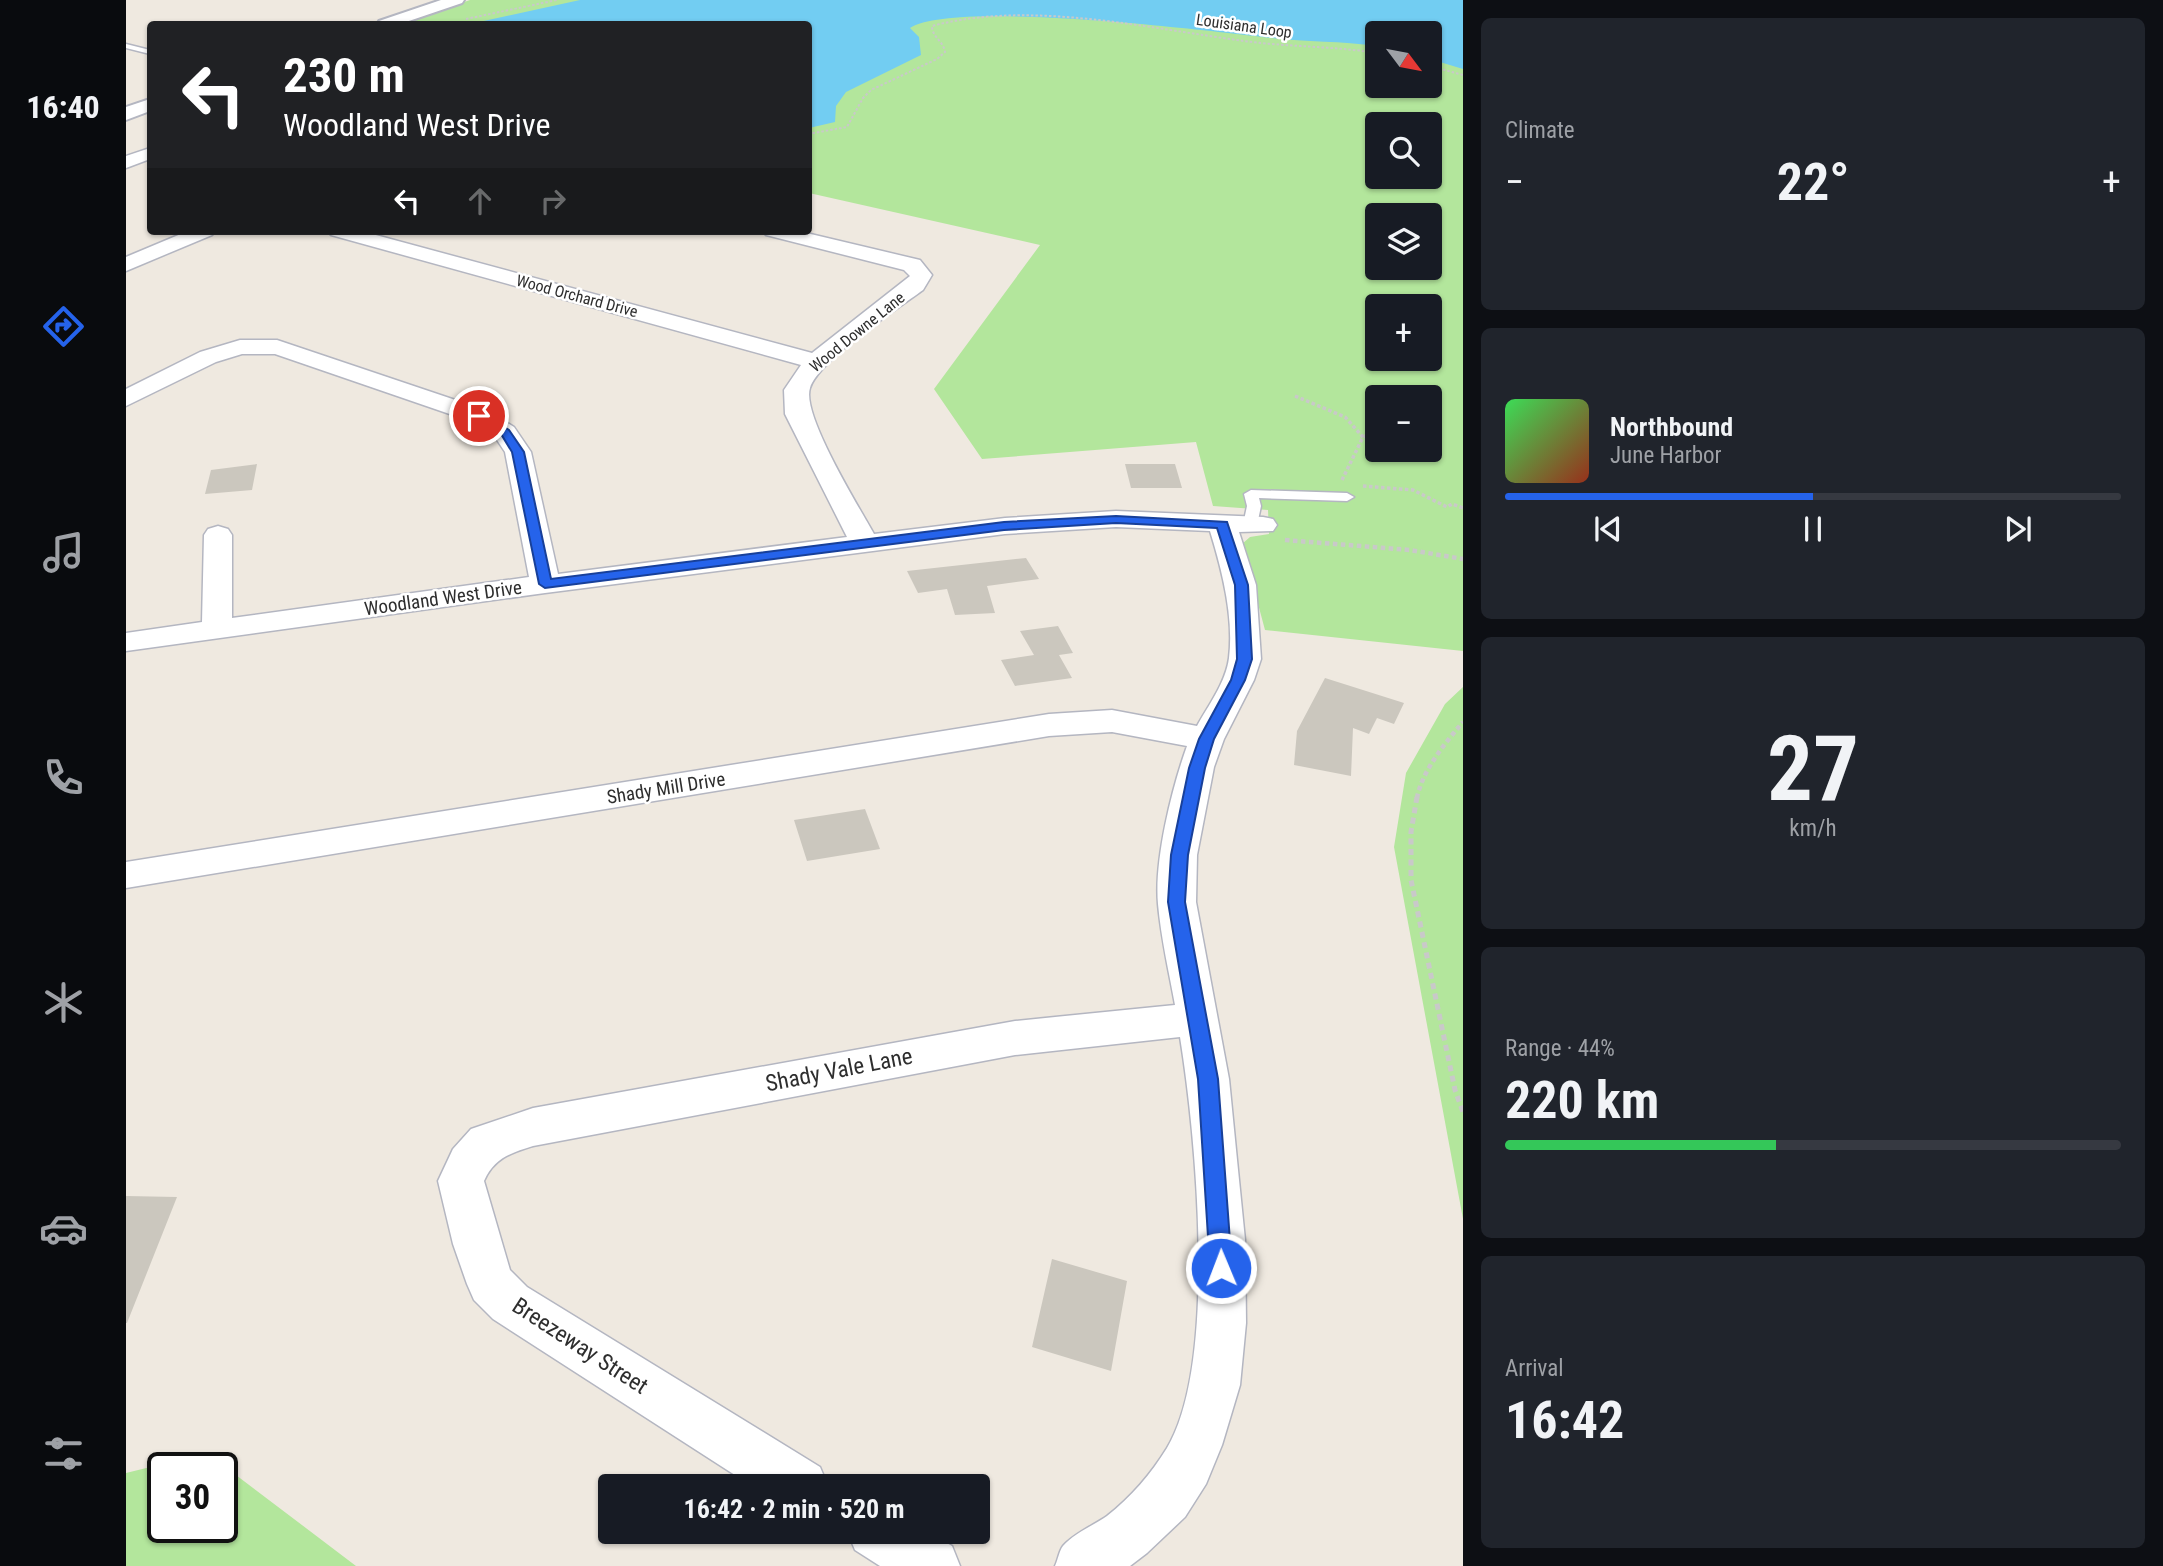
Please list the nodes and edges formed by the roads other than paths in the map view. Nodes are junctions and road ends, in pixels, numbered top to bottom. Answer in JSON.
{"nodes":[{"id":1,"x":456,"y":0,"type":"edge"},
{"id":2,"x":394,"y":21,"type":"edge"},
{"id":3,"x":126,"y":46,"type":"edge"},
{"id":4,"x":147,"y":51,"type":"edge"},
{"id":5,"x":147,"y":106,"type":"edge"},
{"id":6,"x":126,"y":114,"type":"edge"},
{"id":7,"x":147,"y":156,"type":"edge"},
{"id":8,"x":130,"y":170,"type":"edge"},
{"id":9,"x":196,"y":235,"type":"edge"},
{"id":10,"x":353,"y":235,"type":"edge"},
{"id":11,"x":790,"y":235,"type":"edge"},
{"id":12,"x":126,"y":265,"type":"edge"},
{"id":13,"x":817,"y":362,"type":"junction"},
{"id":14,"x":126,"y":399,"type":"edge"},
{"id":15,"x":1347,"y":497,"type":"dead end"},
{"id":16,"x":1245,"y":525,"type":"junction"},
{"id":17,"x":218,"y":535,"type":"dead end"},
{"id":18,"x":864,"y":543,"type":"junction"},
{"id":19,"x":545,"y":584,"type":"junction"},
{"id":20,"x":217,"y":629,"type":"junction"},
{"id":21,"x":126,"y":642,"type":"edge"},
{"id":22,"x":1207,"y":739,"type":"junction"},
{"id":23,"x":126,"y":876,"type":"edge"},
{"id":24,"x":1196,"y":1019,"type":"junction"},
{"id":25,"x":487,"y":1142,"type":"joint"},
{"id":26,"x":783,"y":1474,"type":"edge"},
{"id":27,"x":896,"y":1544,"type":"edge"},
{"id":28,"x":932,"y":1566,"type":"edge"},
{"id":29,"x":1083,"y":1566,"type":"edge"}],
"edges":[{"from":1,"to":2,"type":"street"},
{"from":3,"to":4,"type":"lane"},
{"from":5,"to":6,"type":"street"},
{"from":7,"to":8,"type":"street"},
{"from":9,"to":12,"type":"street"},
{"from":10,"to":13,"type":"street","name":"Wood Orchard Drive"},
{"from":11,"to":13,"type":"street","name":"Wood Downe Lane"},
{"from":13,"to":18,"type":"street","name":"Wood Downe Lane"},
{"from":14,"to":19,"type":"street"},
{"from":15,"to":16,"type":"lane"},
{"from":16,"to":18,"type":"street","name":"Woodland West Drive"},
{"from":16,"to":22,"type":"street"},
{"from":17,"to":20,"type":"street"},
{"from":18,"to":19,"type":"street","name":"Woodland West Drive"},
{"from":19,"to":20,"type":"street","name":"Woodland West Drive"},
{"from":20,"to":21,"type":"street","name":"Woodland West Drive"},
{"from":22,"to":23,"type":"street","name":"Shady Mill Drive"},
{"from":22,"to":24,"type":"street"},
{"from":24,"to":25,"type":"street","name":"Shady Vale Lane"},
{"from":24,"to":29,"type":"street"},
{"from":25,"to":26,"type":"street","name":"Breezeway Street"},
{"from":27,"to":28,"type":"street"}]}
